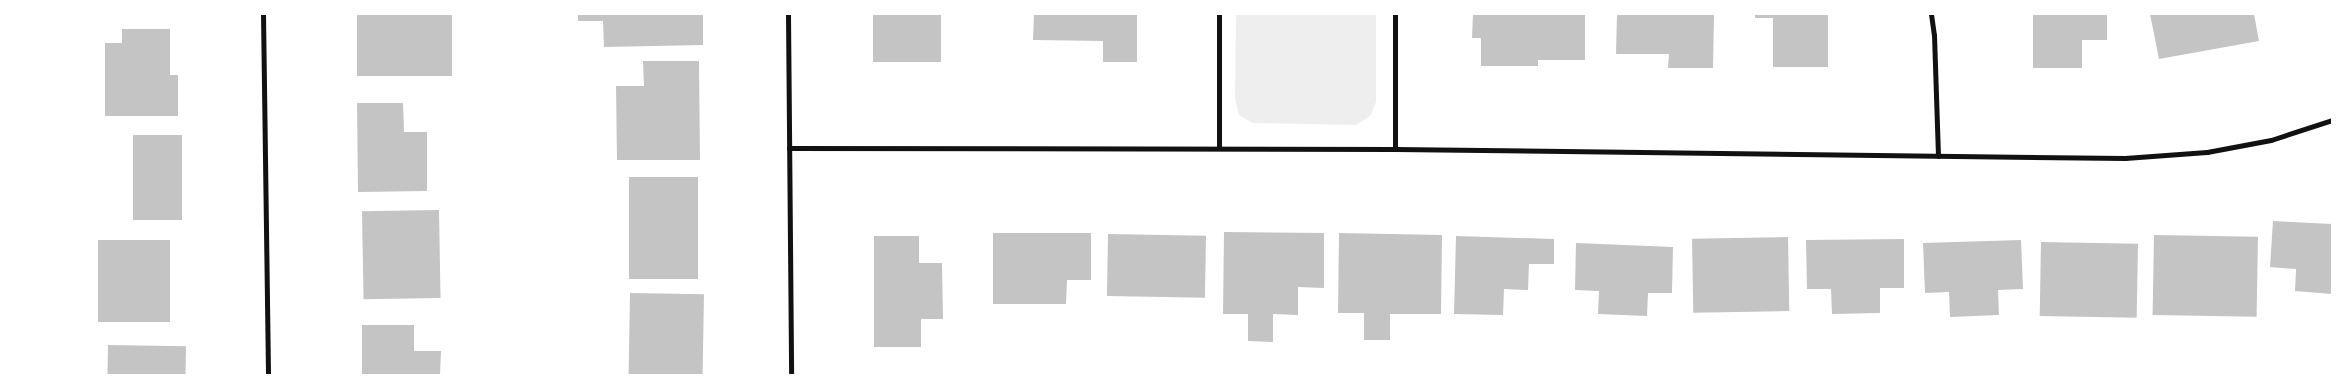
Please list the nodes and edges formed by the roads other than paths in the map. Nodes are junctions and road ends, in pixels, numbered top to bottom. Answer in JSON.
{"nodes":[{"id":1,"x":263,"y":14,"type":"edge"},
{"id":2,"x":788,"y":14,"type":"edge"},
{"id":3,"x":1220,"y":14,"type":"edge"},
{"id":4,"x":1395,"y":14,"type":"edge"},
{"id":5,"x":1931,"y":14,"type":"edge"},
{"id":6,"x":2332,"y":120,"type":"edge"},
{"id":7,"x":789,"y":148,"type":"junction"},
{"id":8,"x":1219,"y":148,"type":"junction"},
{"id":9,"x":1395,"y":149,"type":"junction"},
{"id":10,"x":1938,"y":156,"type":"junction"},
{"id":11,"x":268,"y":375,"type":"edge"},
{"id":12,"x":791,"y":375,"type":"edge"}],
"edges":[{"from":1,"to":11,"type":"street"},
{"from":2,"to":7,"type":"street"},
{"from":3,"to":8,"type":"street"},
{"from":4,"to":9,"type":"street"},
{"from":5,"to":10,"type":"street"},
{"from":6,"to":10,"type":"street"},
{"from":7,"to":8,"type":"street"},
{"from":7,"to":12,"type":"street"},
{"from":8,"to":9,"type":"street"},
{"from":9,"to":10,"type":"street"}]}
